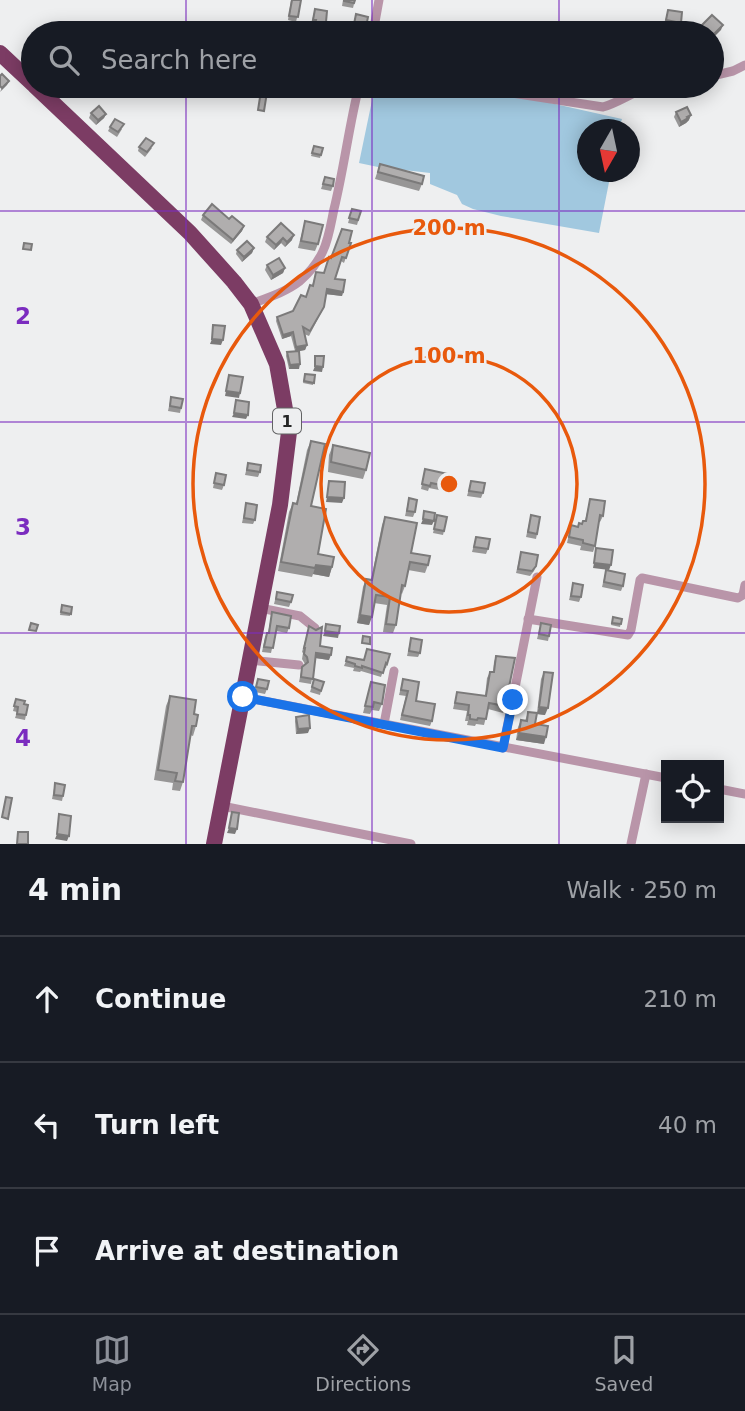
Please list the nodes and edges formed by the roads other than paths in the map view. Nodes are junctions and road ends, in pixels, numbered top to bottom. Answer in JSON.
{"nodes":[{"id":1,"x":379,"y":0,"type":"edge"},
{"id":2,"x":375,"y":21,"type":"edge"},
{"id":3,"x":0,"y":53,"type":"edge"},
{"id":4,"x":745,"y":65,"type":"edge"},
{"id":5,"x":21,"y":73,"type":"edge"},
{"id":6,"x":724,"y":73,"type":"edge"},
{"id":7,"x":48,"y":98,"type":"edge"},
{"id":8,"x":356,"y":98,"type":"edge"},
{"id":9,"x":544,"y":98,"type":"edge"},
{"id":10,"x":623,"y":98,"type":"edge"},
{"id":11,"x":251,"y":304,"type":"junction"},
{"id":12,"x":537,"y":577,"type":"dead end"},
{"id":13,"x":745,"y":585,"type":"edge"},
{"id":14,"x":261,"y":608,"type":"junction"},
{"id":15,"x":528,"y":620,"type":"junction"},
{"id":16,"x":315,"y":628,"type":"edge"},
{"id":17,"x":250,"y":660,"type":"junction"},
{"id":18,"x":299,"y":665,"type":"dead end"},
{"id":19,"x":394,"y":671,"type":"dead end"},
{"id":20,"x":243,"y":697,"type":"junction"},
{"id":21,"x":384,"y":724,"type":"junction"},
{"id":22,"x":503,"y":748,"type":"junction"},
{"id":23,"x":646,"y":774,"type":"junction"},
{"id":24,"x":661,"y":777,"type":"edge"},
{"id":25,"x":724,"y":790,"type":"edge"},
{"id":26,"x":745,"y":794,"type":"edge"},
{"id":27,"x":222,"y":806,"type":"junction"},
{"id":28,"x":214,"y":844,"type":"edge"},
{"id":29,"x":411,"y":844,"type":"edge"},
{"id":30,"x":631,"y":844,"type":"edge"}],
"edges":[{"from":1,"to":2,"type":"street"},
{"from":3,"to":5,"type":"highway","number":"1"},
{"from":4,"to":6,"type":"street"},
{"from":7,"to":11,"type":"highway","number":"1"},
{"from":8,"to":11,"type":"street"},
{"from":9,"to":10,"type":"street"},
{"from":11,"to":14,"type":"highway","number":"1"},
{"from":12,"to":15,"type":"street"},
{"from":13,"to":15,"type":"street"},
{"from":14,"to":16,"type":"street"},
{"from":14,"to":17,"type":"highway","number":"1"},
{"from":15,"to":22,"type":"street"},
{"from":17,"to":18,"type":"street"},
{"from":17,"to":20,"type":"highway","number":"1"},
{"from":19,"to":21,"type":"street"},
{"from":20,"to":21,"type":"street"},
{"from":20,"to":27,"type":"highway","number":"1"},
{"from":21,"to":22,"type":"street"},
{"from":22,"to":23,"type":"street"},
{"from":23,"to":24,"type":"street"},
{"from":23,"to":30,"type":"street"},
{"from":25,"to":26,"type":"street"},
{"from":27,"to":28,"type":"highway","number":"1"},
{"from":27,"to":29,"type":"street"}]}
